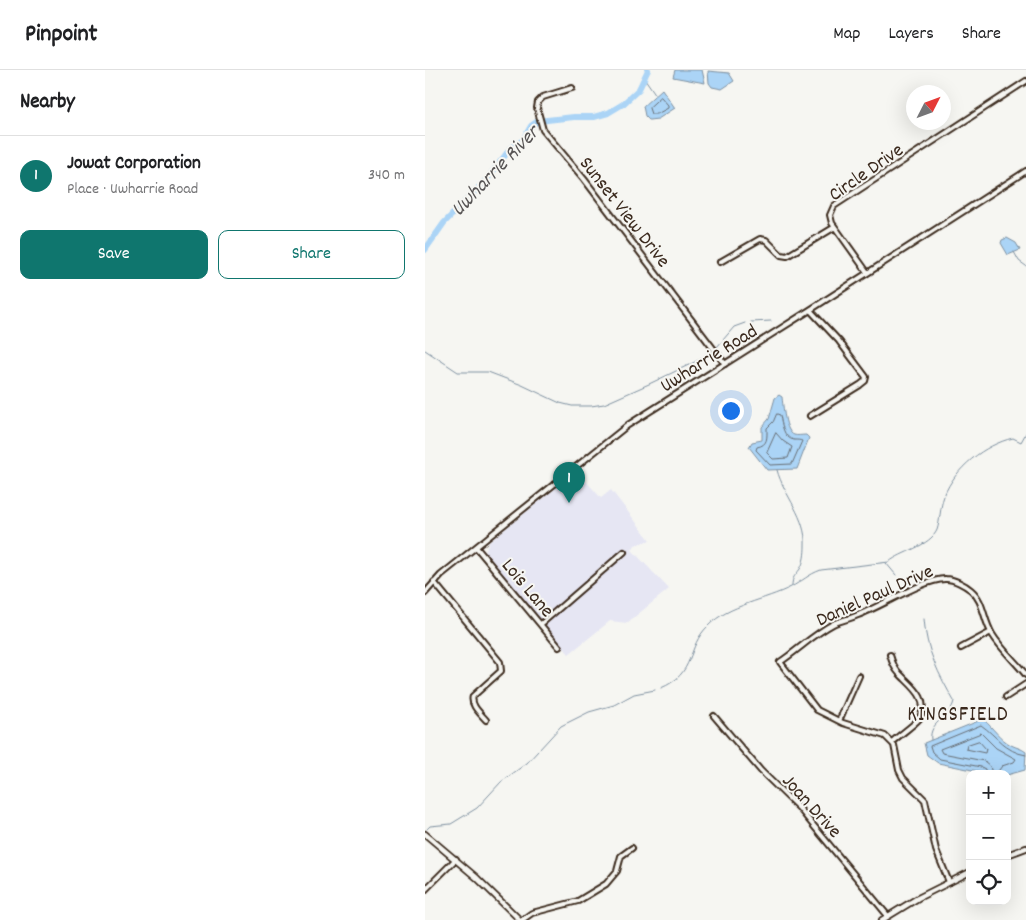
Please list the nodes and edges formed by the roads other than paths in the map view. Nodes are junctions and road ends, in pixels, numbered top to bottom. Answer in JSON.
{"nodes":[{"id":1,"x":1026,"y":81,"type":"edge"},
{"id":2,"x":572,"y":88,"type":"dead end"},
{"id":3,"x":1026,"y":171,"type":"edge"},
{"id":4,"x":835,"y":227,"type":"junction"},
{"id":5,"x":720,"y":262,"type":"dead end"},
{"id":6,"x":867,"y":272,"type":"junction"},
{"id":7,"x":810,"y":310,"type":"junction"},
{"id":8,"x":725,"y":364,"type":"junction"},
{"id":9,"x":810,"y":416,"type":"dead end"},
{"id":10,"x":476,"y":547,"type":"junction"},
{"id":11,"x":624,"y":552,"type":"dead end"},
{"id":12,"x":434,"y":582,"type":"junction"},
{"id":13,"x":425,"y":593,"type":"edge"},
{"id":14,"x":541,"y":624,"type":"junction"},
{"id":15,"x":991,"y":632,"type":"junction"},
{"id":16,"x":559,"y":646,"type":"dead end"},
{"id":17,"x":961,"y":648,"type":"dead end"},
{"id":18,"x":890,"y":655,"type":"dead end"},
{"id":19,"x":1026,"y":675,"type":"edge"},
{"id":20,"x":859,"y":676,"type":"dead end"},
{"id":21,"x":1026,"y":684,"type":"edge"},
{"id":22,"x":1006,"y":697,"type":"dead end"},
{"id":23,"x":714,"y":716,"type":"dead end"},
{"id":24,"x":486,"y":720,"type":"dead end"},
{"id":25,"x":839,"y":722,"type":"junction"},
{"id":26,"x":892,"y":742,"type":"junction"},
{"id":27,"x":425,"y":834,"type":"edge"},
{"id":28,"x":632,"y":848,"type":"dead end"},
{"id":29,"x":1026,"y":848,"type":"edge"},
{"id":30,"x":1011,"y":854,"type":"edge"},
{"id":31,"x":456,"y":859,"type":"junction"},
{"id":32,"x":966,"y":874,"type":"edge"},
{"id":33,"x":949,"y":882,"type":"junction"},
{"id":34,"x":425,"y":890,"type":"edge"},
{"id":35,"x":888,"y":916,"type":"junction"},
{"id":36,"x":521,"y":920,"type":"edge"},
{"id":37,"x":882,"y":920,"type":"edge"}],
"edges":[{"from":1,"to":4,"type":"street","name":"Circle Drive"},
{"from":2,"to":8,"type":"street","name":"Sunset View Drive"},
{"from":3,"to":6,"type":"street","name":"Uwharrie Road"},
{"from":4,"to":5,"type":"street"},
{"from":4,"to":6,"type":"street","name":"Circle Drive"},
{"from":6,"to":7,"type":"street","name":"Uwharrie Road"},
{"from":7,"to":8,"type":"street","name":"Uwharrie Road"},
{"from":7,"to":9,"type":"street"},
{"from":8,"to":10,"type":"street","name":"Uwharrie Road"},
{"from":10,"to":12,"type":"street","name":"Uwharrie Road"},
{"from":10,"to":14,"type":"street","name":"Lois Lane"},
{"from":11,"to":14,"type":"street"},
{"from":12,"to":13,"type":"street","name":"Uwharrie Road"},
{"from":12,"to":24,"type":"street"},
{"from":14,"to":16,"type":"street","name":"Lois Lane"},
{"from":15,"to":17,"type":"street"},
{"from":15,"to":19,"type":"street","name":"Daniel Paul Drive"},
{"from":15,"to":25,"type":"street","name":"Daniel Paul Drive"},
{"from":18,"to":26,"type":"street"},
{"from":20,"to":25,"type":"street"},
{"from":21,"to":22,"type":"street"},
{"from":23,"to":35,"type":"street","name":"Joan Drive"},
{"from":25,"to":26,"type":"street","name":"Daniel Paul Drive"},
{"from":26,"to":33,"type":"street"},
{"from":27,"to":31,"type":"street"},
{"from":28,"to":36,"type":"street"},
{"from":29,"to":30,"type":"street"},
{"from":31,"to":34,"type":"street"},
{"from":31,"to":36,"type":"street"},
{"from":32,"to":33,"type":"street"},
{"from":33,"to":35,"type":"street"},
{"from":35,"to":37,"type":"street"}]}
